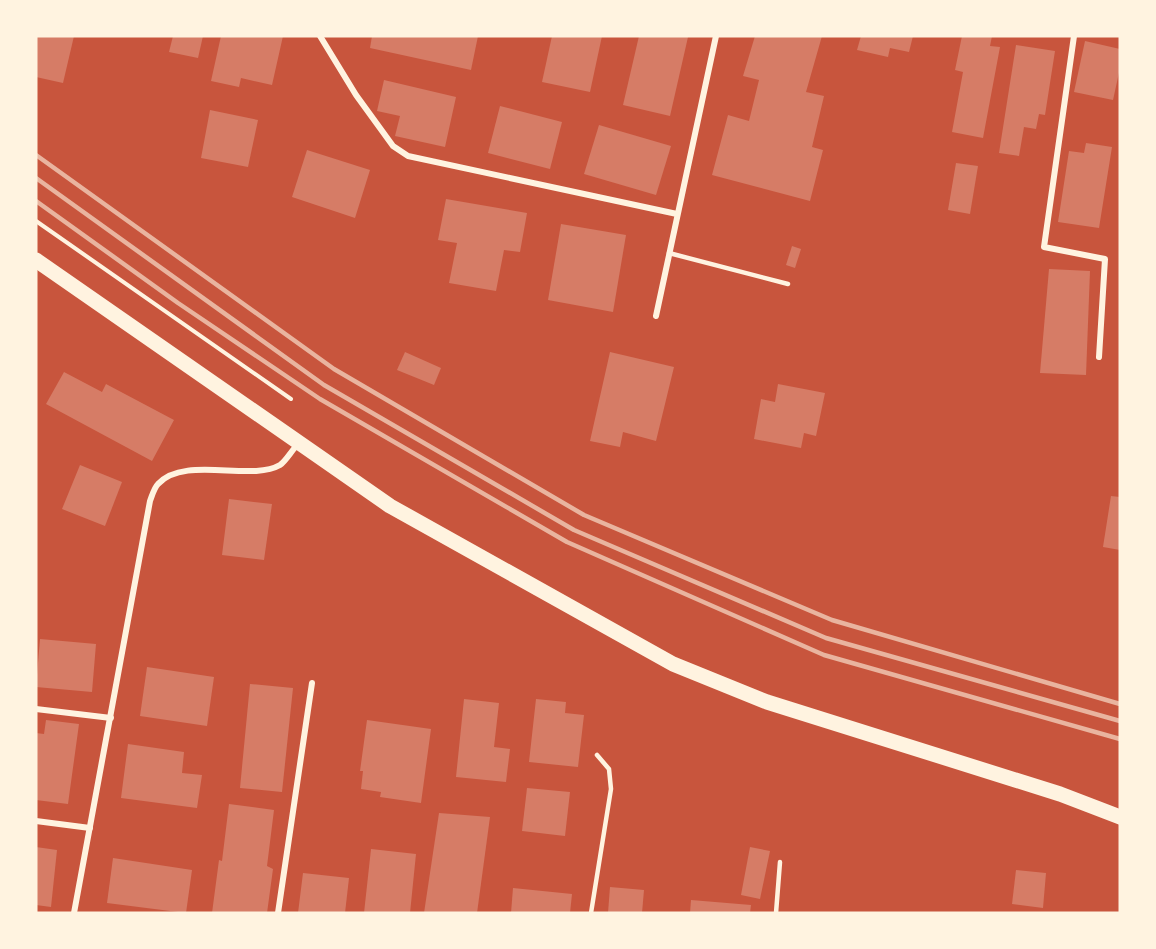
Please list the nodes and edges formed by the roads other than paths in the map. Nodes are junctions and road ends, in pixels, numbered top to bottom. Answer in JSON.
{"nodes":[{"id":1,"x":320,"y":36,"type":"edge"},
{"id":2,"x":716,"y":36,"type":"edge"},
{"id":3,"x":1074,"y":36,"type":"edge"},
{"id":4,"x":677,"y":214,"type":"junction"},
{"id":5,"x":669,"y":253,"type":"junction"},
{"id":6,"x":36,"y":260,"type":"edge"},
{"id":7,"x":788,"y":284,"type":"dead end"},
{"id":8,"x":656,"y":316,"type":"dead end"},
{"id":9,"x":1099,"y":357,"type":"dead end"},
{"id":10,"x":298,"y":444,"type":"junction"},
{"id":11,"x":312,"y":683,"type":"dead end"},
{"id":12,"x":36,"y":709,"type":"edge"},
{"id":13,"x":111,"y":718,"type":"junction"},
{"id":14,"x":597,"y":755,"type":"dead end"},
{"id":15,"x":1120,"y":817,"type":"edge"},
{"id":16,"x":36,"y":821,"type":"edge"},
{"id":17,"x":90,"y":828,"type":"junction"},
{"id":18,"x":780,"y":862,"type":"dead end"},
{"id":19,"x":74,"y":913,"type":"edge"},
{"id":20,"x":278,"y":913,"type":"edge"},
{"id":21,"x":591,"y":913,"type":"edge"},
{"id":22,"x":776,"y":913,"type":"edge"}],
"edges":[{"from":1,"to":4,"type":"street"},
{"from":2,"to":4,"type":"street"},
{"from":3,"to":9,"type":"street"},
{"from":4,"to":5,"type":"street"},
{"from":5,"to":7,"type":"lane"},
{"from":5,"to":8,"type":"street"},
{"from":6,"to":10,"type":"main road"},
{"from":10,"to":13,"type":"street"},
{"from":10,"to":15,"type":"main road"},
{"from":11,"to":20,"type":"street"},
{"from":12,"to":13,"type":"street"},
{"from":13,"to":17,"type":"street"},
{"from":14,"to":21,"type":"lane"},
{"from":16,"to":17,"type":"street"},
{"from":17,"to":19,"type":"street"},
{"from":18,"to":22,"type":"lane"}]}
